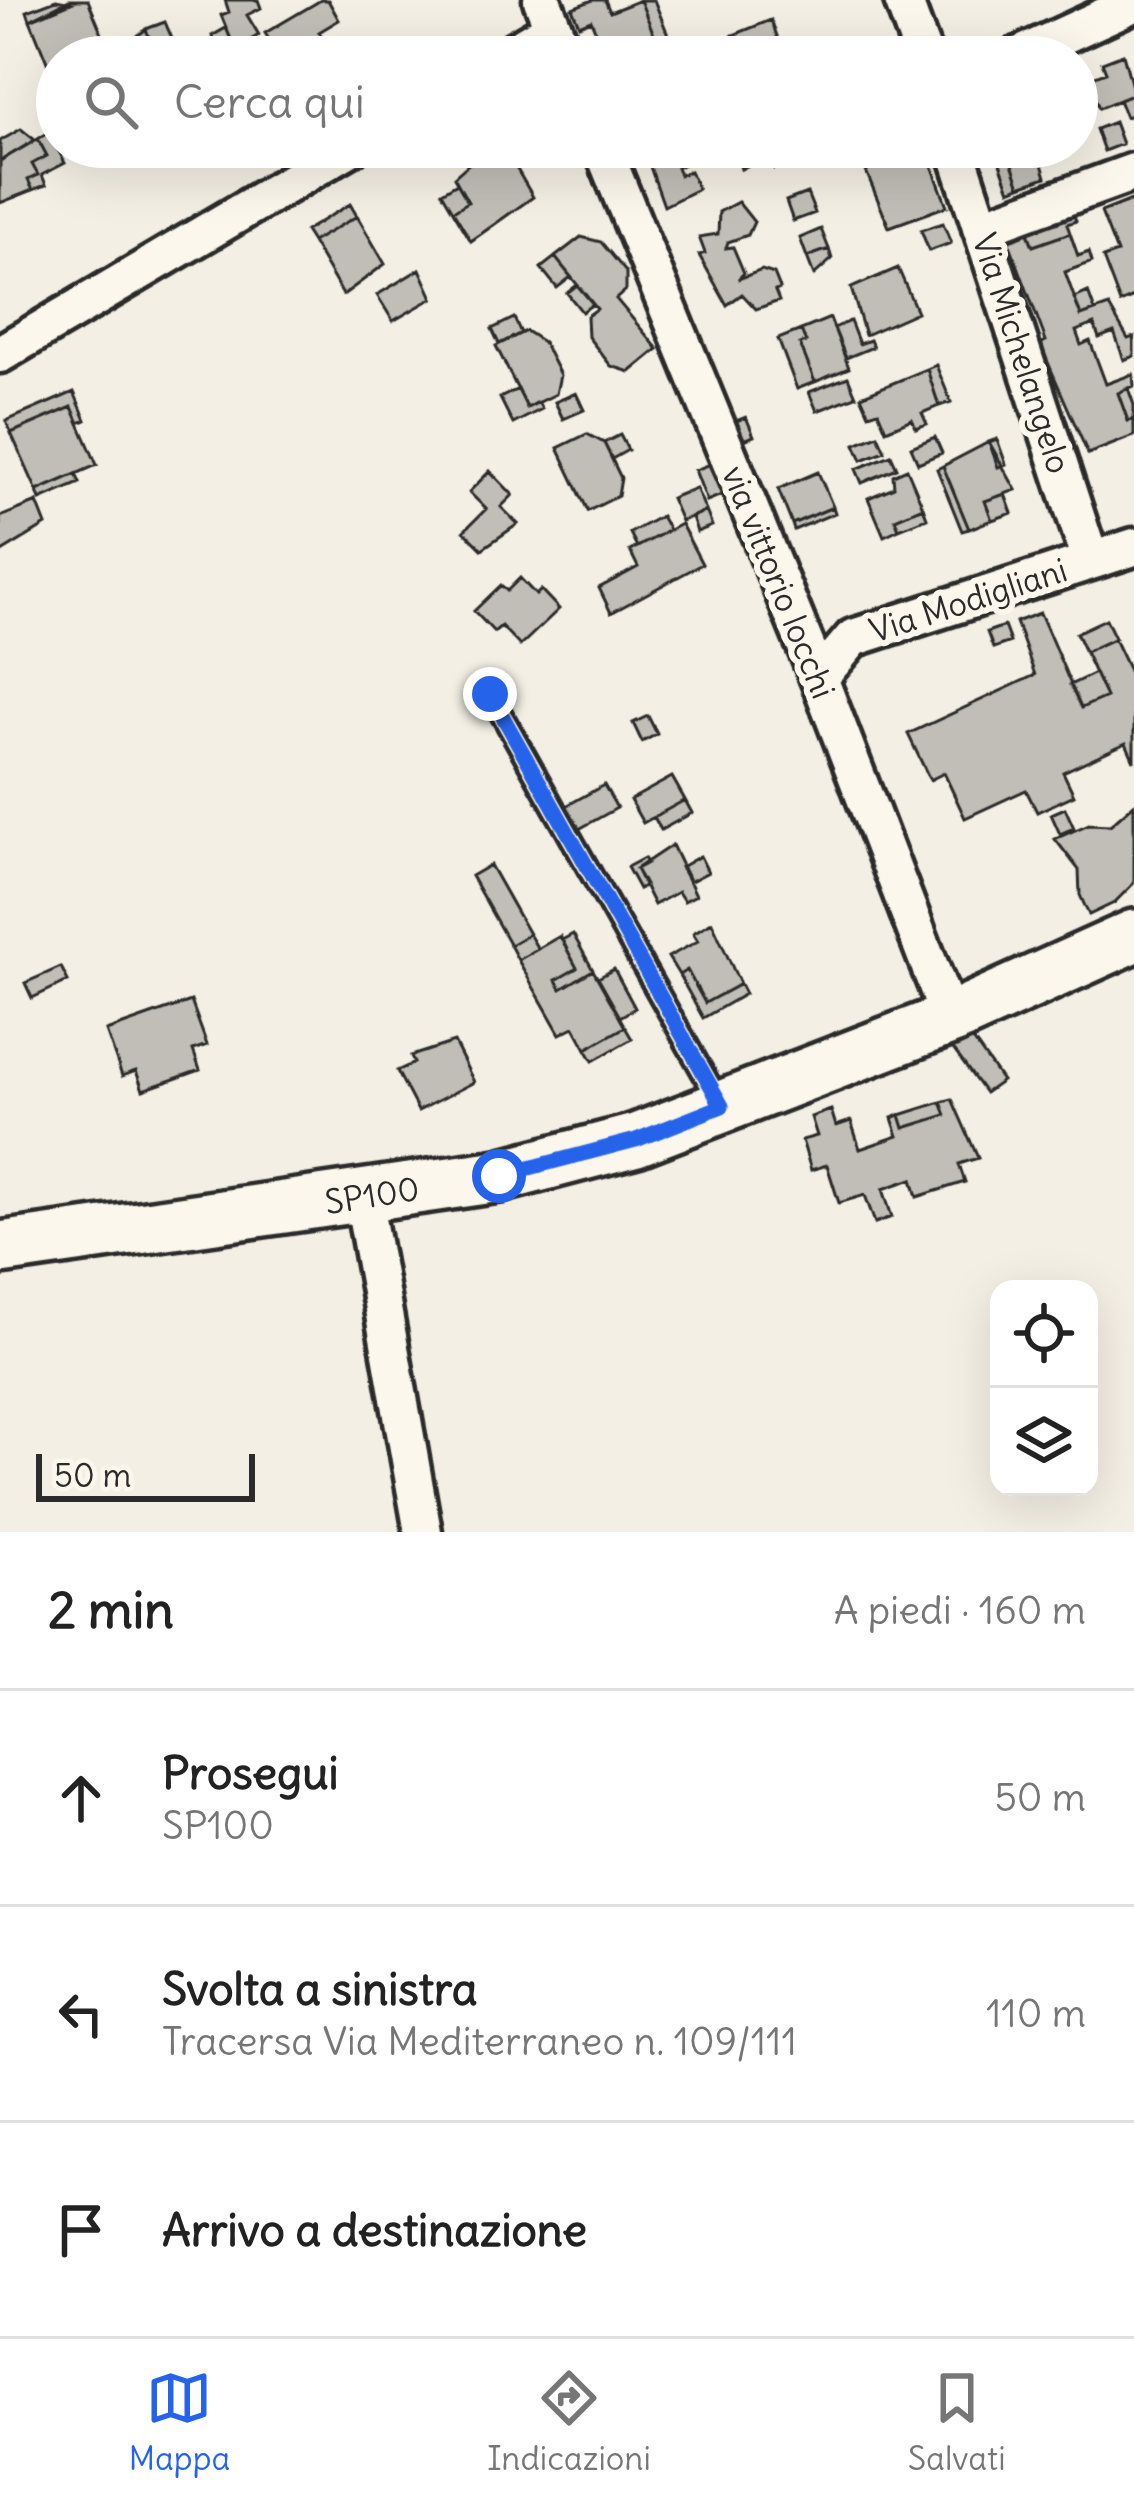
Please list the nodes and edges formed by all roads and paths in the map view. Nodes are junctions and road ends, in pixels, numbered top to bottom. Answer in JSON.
{"nodes":[{"id":1,"x":903,"y":0,"type":"edge"},
{"id":2,"x":1134,"y":3,"type":"edge"},
{"id":3,"x":916,"y":36,"type":"edge"},
{"id":4,"x":1062,"y":36,"type":"edge"},
{"id":5,"x":315,"y":168,"type":"edge"},
{"id":6,"x":611,"y":168,"type":"edge"},
{"id":7,"x":962,"y":168,"type":"edge"},
{"id":8,"x":1134,"y":172,"type":"edge"},
{"id":9,"x":981,"y":228,"type":"junction"},
{"id":10,"x":0,"y":354,"type":"edge"},
{"id":11,"x":1134,"y":547,"type":"edge"},
{"id":12,"x":1090,"y":559,"type":"junction"},
{"id":13,"x":819,"y":679,"type":"junction"},
{"id":14,"x":490,"y":694,"type":"dead end"},
{"id":15,"x":1134,"y":936,"type":"edge"},
{"id":16,"x":950,"y":1019,"type":"junction"},
{"id":17,"x":722,"y":1106,"type":"junction"},
{"id":18,"x":362,"y":1197,"type":"junction"},
{"id":19,"x":0,"y":1248,"type":"edge"},
{"id":20,"x":423,"y":1532,"type":"edge"}],
"edges":[{"from":1,"to":3,"type":"street"},
{"from":2,"to":4,"type":"street"},
{"from":5,"to":10,"type":"street"},
{"from":6,"to":13,"type":"street","name":"via vittorio locchi"},
{"from":7,"to":9,"type":"street","name":"Via Michelangelo"},
{"from":8,"to":9,"type":"street"},
{"from":9,"to":12,"type":"street","name":"Via Michelangelo"},
{"from":11,"to":12,"type":"street","name":"Via Modigliani"},
{"from":12,"to":13,"type":"street","name":"Via Modigliani"},
{"from":13,"to":16,"type":"street","name":"via vittorio locchi"},
{"from":14,"to":17,"type":"lane"},
{"from":15,"to":16,"type":"main road","name":"SP100","number":"SP100"},
{"from":16,"to":17,"type":"main road","name":"SP100","number":"SP100"},
{"from":17,"to":18,"type":"main road","name":"SP100","number":"SP100"},
{"from":18,"to":19,"type":"main road","name":"SP100","number":"SP100"},
{"from":18,"to":20,"type":"street"}]}
